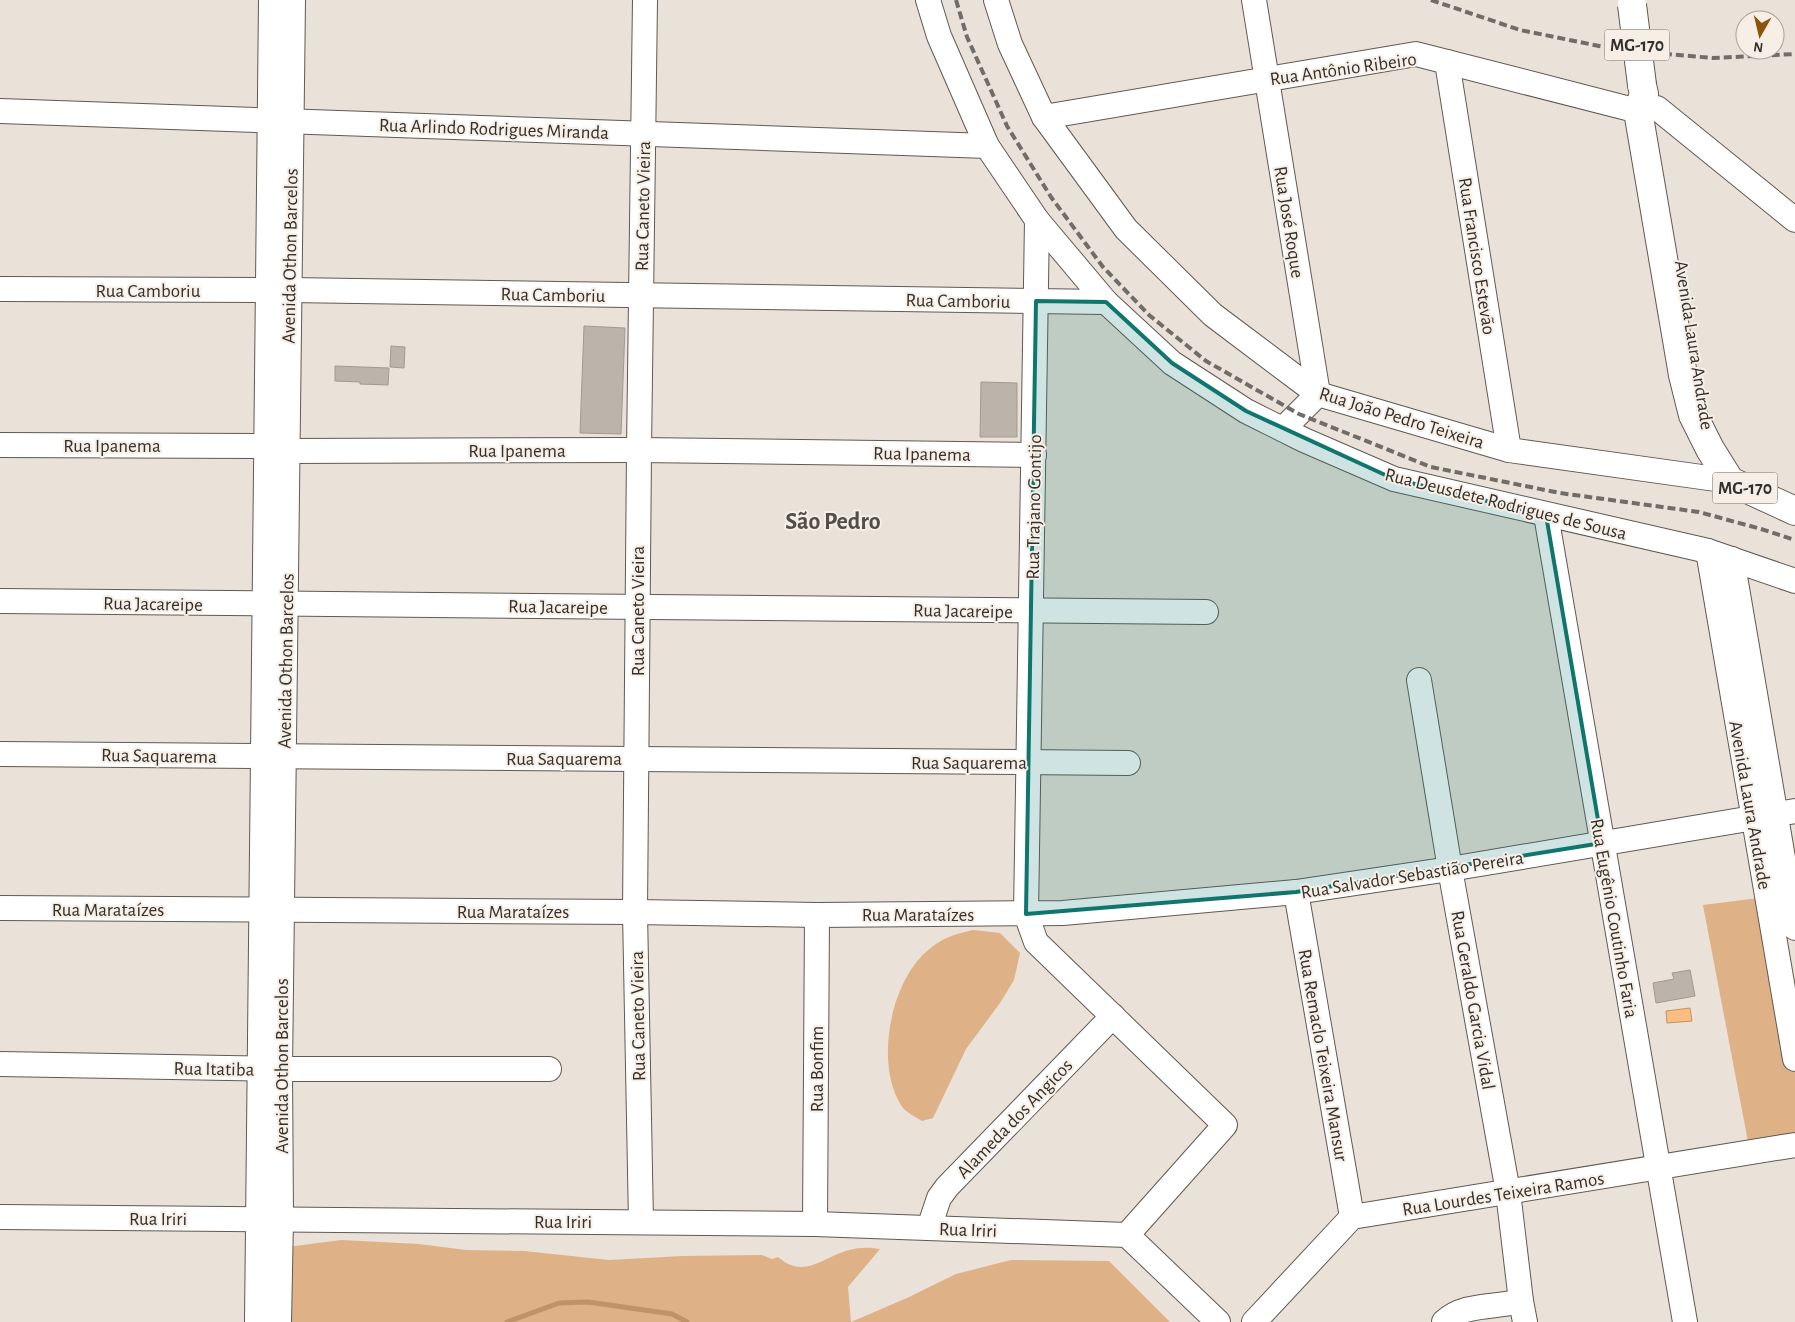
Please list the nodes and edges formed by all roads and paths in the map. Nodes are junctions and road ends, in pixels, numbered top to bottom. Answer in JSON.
{"nodes":[{"id":1,"x":271,"y":0,"type":"edge"},
{"id":2,"x":293,"y":0,"type":"edge"},
{"id":3,"x":645,"y":0,"type":"edge"},
{"id":4,"x":928,"y":0,"type":"edge"},
{"id":5,"x":996,"y":0,"type":"edge"},
{"id":6,"x":1254,"y":0,"type":"edge"},
{"id":7,"x":1631,"y":3,"type":"edge"},
{"id":8,"x":1446,"y":62,"type":"junction"},
{"id":9,"x":1267,"y":79,"type":"junction"},
{"id":10,"x":1645,"y":99,"type":"junction"},
{"id":11,"x":0,"y":111,"type":"edge"},
{"id":12,"x":1044,"y":117,"type":"junction"},
{"id":13,"x":280,"y":121,"type":"junction"},
{"id":14,"x":644,"y":134,"type":"junction"},
{"id":15,"x":988,"y":146,"type":"junction"},
{"id":16,"x":1037,"y":220,"type":"junction"},
{"id":17,"x":1795,"y":220,"type":"edge"},
{"id":18,"x":0,"y":289,"type":"edge"},
{"id":19,"x":278,"y":290,"type":"junction"},
{"id":20,"x":641,"y":295,"type":"junction"},
{"id":21,"x":1036,"y":301,"type":"junction"},
{"id":22,"x":1106,"y":302,"type":"junction"},
{"id":23,"x":1318,"y":394,"type":"junction"},
{"id":24,"x":1283,"y":429,"type":"junction"},
{"id":25,"x":0,"y":445,"type":"edge"},
{"id":26,"x":276,"y":448,"type":"junction"},
{"id":27,"x":638,"y":450,"type":"junction"},
{"id":28,"x":1509,"y":450,"type":"junction"},
{"id":29,"x":1034,"y":455,"type":"junction"},
{"id":30,"x":1730,"y":481,"type":"junction"},
{"id":31,"x":1795,"y":511,"type":"edge"},
{"id":32,"x":1546,"y":515,"type":"junction"},
{"id":33,"x":1708,"y":551,"type":"junction"},
{"id":34,"x":1732,"y":559,"type":"junction"},
{"id":35,"x":1795,"y":581,"type":"edge"},
{"id":36,"x":0,"y":601,"type":"edge"},
{"id":37,"x":275,"y":604,"type":"junction"},
{"id":38,"x":637,"y":607,"type":"junction"},
{"id":39,"x":1032,"y":610,"type":"junction"},
{"id":40,"x":1206,"y":612,"type":"dead end"},
{"id":41,"x":1418,"y":680,"type":"dead end"},
{"id":42,"x":0,"y":754,"type":"edge"},
{"id":43,"x":273,"y":756,"type":"junction"},
{"id":44,"x":636,"y":759,"type":"junction"},
{"id":45,"x":1030,"y":762,"type":"junction"},
{"id":46,"x":1128,"y":764,"type":"dead end"},
{"id":47,"x":1775,"y":814,"type":"edge"},
{"id":48,"x":1602,"y":844,"type":"junction"},
{"id":49,"x":1450,"y":869,"type":"junction"},
{"id":50,"x":1296,"y":892,"type":"junction"},
{"id":51,"x":0,"y":908,"type":"edge"},
{"id":52,"x":272,"y":910,"type":"junction"},
{"id":53,"x":635,"y":912,"type":"junction"},
{"id":54,"x":1026,"y":914,"type":"junction"},
{"id":55,"x":817,"y":915,"type":"junction"},
{"id":56,"x":1795,"y":928,"type":"edge"},
{"id":57,"x":1113,"y":1016,"type":"junction"},
{"id":58,"x":1795,"y":1059,"type":"edge"},
{"id":59,"x":0,"y":1064,"type":"edge"},
{"id":60,"x":270,"y":1069,"type":"junction"},
{"id":61,"x":549,"y":1069,"type":"dead end"},
{"id":62,"x":1795,"y":1145,"type":"edge"},
{"id":63,"x":1658,"y":1167,"type":"junction"},
{"id":64,"x":1508,"y":1192,"type":"junction"},
{"id":65,"x":0,"y":1217,"type":"edge"},
{"id":66,"x":1352,"y":1217,"type":"junction"},
{"id":67,"x":269,"y":1219,"type":"junction"},
{"id":68,"x":641,"y":1222,"type":"junction"},
{"id":69,"x":815,"y":1224,"type":"junction"},
{"id":70,"x":929,"y":1228,"type":"junction"},
{"id":71,"x":1127,"y":1235,"type":"junction"},
{"id":72,"x":1523,"y":1312,"type":"edge"},
{"id":73,"x":257,"y":1322,"type":"edge"},
{"id":74,"x":278,"y":1322,"type":"edge"},
{"id":75,"x":1218,"y":1322,"type":"edge"},
{"id":76,"x":1254,"y":1322,"type":"edge"},
{"id":77,"x":1444,"y":1322,"type":"edge"},
{"id":78,"x":1685,"y":1322,"type":"edge"}],
"edges":[{"from":1,"to":13,"type":"street","name":"Avenida Othon Barcelos"},
{"from":2,"to":13,"type":"street","name":"Avenida Othon Barcelos"},
{"from":3,"to":14,"type":"street","name":"Rua Caneto Vieira"},
{"from":4,"to":15,"type":"street","name":"Rua Deusdete Rodrigues de Sousa"},
{"from":5,"to":12,"type":"street","name":"Rua João Pedro Teixeira"},
{"from":6,"to":9,"type":"street","name":"Rua José Roque"},
{"from":7,"to":10,"type":"main road","name":"Avenida Laura Andrade","number":"MG-170","bridge":true},
{"from":8,"to":9,"type":"street","name":"Rua Antônio Ribeiro"},
{"from":8,"to":10,"type":"street","name":"Rua Antônio Ribeiro"},
{"from":8,"to":28,"type":"street","name":"Rua Francisco Estevão"},
{"from":9,"to":12,"type":"street","name":"Rua Antônio Ribeiro"},
{"from":9,"to":23,"type":"street","name":"Rua José Roque"},
{"from":10,"to":17,"type":"street"},
{"from":10,"to":30,"type":"main road","name":"Avenida Laura Andrade","number":"MG-170"},
{"from":11,"to":13,"type":"street","name":"Rua Arlindo Rodrigues Miranda"},
{"from":12,"to":23,"type":"street","name":"Rua João Pedro Teixeira"},
{"from":13,"to":14,"type":"street","name":"Rua Arlindo Rodrigues Miranda"},
{"from":13,"to":19,"type":"street","name":"Avenida Othon Barcelos"},
{"from":14,"to":15,"type":"street","name":"Rua Arlindo Rodrigues Miranda"},
{"from":14,"to":20,"type":"street","name":"Rua Caneto Vieira"},
{"from":15,"to":16,"type":"street","name":"Rua Deusdete Rodrigues de Sousa"},
{"from":16,"to":21,"type":"street","name":"Rua Trajano Gontijo"},
{"from":16,"to":22,"type":"street","name":"Rua Deusdete Rodrigues de Sousa"},
{"from":18,"to":19,"type":"street","name":"Rua Camboriu"},
{"from":19,"to":20,"type":"street","name":"Rua Camboriu"},
{"from":19,"to":26,"type":"street","name":"Avenida Othon Barcelos"},
{"from":20,"to":21,"type":"street","name":"Rua Camboriu"},
{"from":20,"to":27,"type":"street","name":"Rua Caneto Vieira"},
{"from":21,"to":22,"type":"street","name":"Rua Camboriu"},
{"from":21,"to":29,"type":"street","name":"Rua Trajano Gontijo"},
{"from":22,"to":24,"type":"street","name":"Rua Deusdete Rodrigues de Sousa"},
{"from":23,"to":24,"type":"street"},
{"from":23,"to":28,"type":"street","name":"Rua João Pedro Teixeira"},
{"from":24,"to":32,"type":"street","name":"Rua Deusdete Rodrigues de Sousa"},
{"from":25,"to":26,"type":"street","name":"Rua Ipanema"},
{"from":26,"to":27,"type":"street","name":"Rua Ipanema"},
{"from":26,"to":37,"type":"street","name":"Avenida Othon Barcelos"},
{"from":27,"to":29,"type":"street","name":"Rua Ipanema"},
{"from":27,"to":38,"type":"street","name":"Rua Caneto Vieira"},
{"from":28,"to":30,"type":"street","name":"Rua João Pedro Teixeira"},
{"from":29,"to":39,"type":"street","name":"Rua Trajano Gontijo"},
{"from":30,"to":31,"type":"main road","number":"MG-170"},
{"from":32,"to":33,"type":"street","name":"Rua Deusdete Rodrigues de Sousa"},
{"from":32,"to":48,"type":"street","name":"Rua Eugênio Coutinho Faria"},
{"from":33,"to":34,"type":"street","name":"Rua Deusdete Rodrigues de Sousa"},
{"from":33,"to":47,"type":"street","name":"Avenida Laura Andrade"},
{"from":34,"to":35,"type":"street","name":"Rua Deusdete Rodrigues de Sousa"},
{"from":34,"to":47,"type":"street","name":"Avenida Laura Andrade"},
{"from":36,"to":37,"type":"street","name":"Rua Jacareipe"},
{"from":37,"to":38,"type":"street","name":"Rua Jacareipe"},
{"from":37,"to":43,"type":"street","name":"Avenida Othon Barcelos"},
{"from":38,"to":39,"type":"street","name":"Rua Jacareipe"},
{"from":38,"to":44,"type":"street","name":"Rua Caneto Vieira"},
{"from":39,"to":40,"type":"street","name":"Rua Jacareipe"},
{"from":39,"to":45,"type":"street","name":"Rua Trajano Gontijo"},
{"from":41,"to":49,"type":"street","name":"Rua Geraldo Garcia Vidal"},
{"from":42,"to":43,"type":"street","name":"Rua Saquarema"},
{"from":43,"to":44,"type":"street","name":"Rua Saquarema"},
{"from":43,"to":52,"type":"street","name":"Avenida Othon Barcelos"},
{"from":44,"to":45,"type":"street","name":"Rua Saquarema"},
{"from":44,"to":53,"type":"street","name":"Rua Caneto Vieira"},
{"from":45,"to":46,"type":"street","name":"Rua Saquarema"},
{"from":45,"to":54,"type":"street","name":"Rua Trajano Gontijo"},
{"from":47,"to":48,"type":"street","name":"Rua Salvador Sebastião Pereira"},
{"from":47,"to":56,"type":"street","name":"Avenida Laura Andrade"},
{"from":47,"to":58,"type":"street","name":"Avenida Laura Andrade"},
{"from":48,"to":49,"type":"street","name":"Rua Salvador Sebastião Pereira"},
{"from":48,"to":63,"type":"street","name":"Rua Eugênio Coutinho Faria"},
{"from":49,"to":50,"type":"street","name":"Rua Salvador Sebastião Pereira"},
{"from":49,"to":64,"type":"street","name":"Rua Geraldo Garcia Vidal"},
{"from":50,"to":54,"type":"street","name":"Rua Salvador Sebastião Pereira"},
{"from":50,"to":66,"type":"street","name":"Rua Remaclo Teixeira Mansur"},
{"from":51,"to":52,"type":"street","name":"Rua Marataízes"},
{"from":52,"to":53,"type":"street","name":"Rua Marataízes"},
{"from":52,"to":60,"type":"street","name":"Avenida Othon Barcelos"},
{"from":53,"to":55,"type":"street","name":"Rua Marataízes"},
{"from":53,"to":68,"type":"street","name":"Rua Caneto Vieira"},
{"from":54,"to":55,"type":"street","name":"Rua Marataízes"},
{"from":54,"to":57,"type":"street"},
{"from":55,"to":69,"type":"street","name":"Rua Bonfim"},
{"from":57,"to":70,"type":"street","name":"Alameda dos Angicos"},
{"from":57,"to":71,"type":"street"},
{"from":59,"to":60,"type":"street","name":"Rua Itatiba"},
{"from":60,"to":61,"type":"street","name":"Rua Itatiba"},
{"from":60,"to":67,"type":"street","name":"Avenida Othon Barcelos"},
{"from":62,"to":63,"type":"street","name":"Rua Lourdes Teixeira Ramos"},
{"from":63,"to":64,"type":"street","name":"Rua Lourdes Teixeira Ramos"},
{"from":63,"to":78,"type":"street","name":"Rua Eugênio Coutinho Faria"},
{"from":64,"to":66,"type":"street","name":"Rua Lourdes Teixeira Ramos"},
{"from":64,"to":72,"type":"street","name":"Rua Geraldo Garcia Vidal"},
{"from":65,"to":67,"type":"street","name":"Rua Iriri"},
{"from":66,"to":76,"type":"street"},
{"from":67,"to":68,"type":"street","name":"Rua Iriri"},
{"from":67,"to":73,"type":"street","name":"Avenida Othon Barcelos"},
{"from":67,"to":74,"type":"street","name":"Avenida Othon Barcelos"},
{"from":68,"to":69,"type":"street","name":"Rua Iriri"},
{"from":69,"to":70,"type":"street","name":"Rua Iriri"},
{"from":70,"to":71,"type":"street","name":"Rua Iriri"},
{"from":71,"to":75,"type":"street"},
{"from":72,"to":77,"type":"street"}]}
